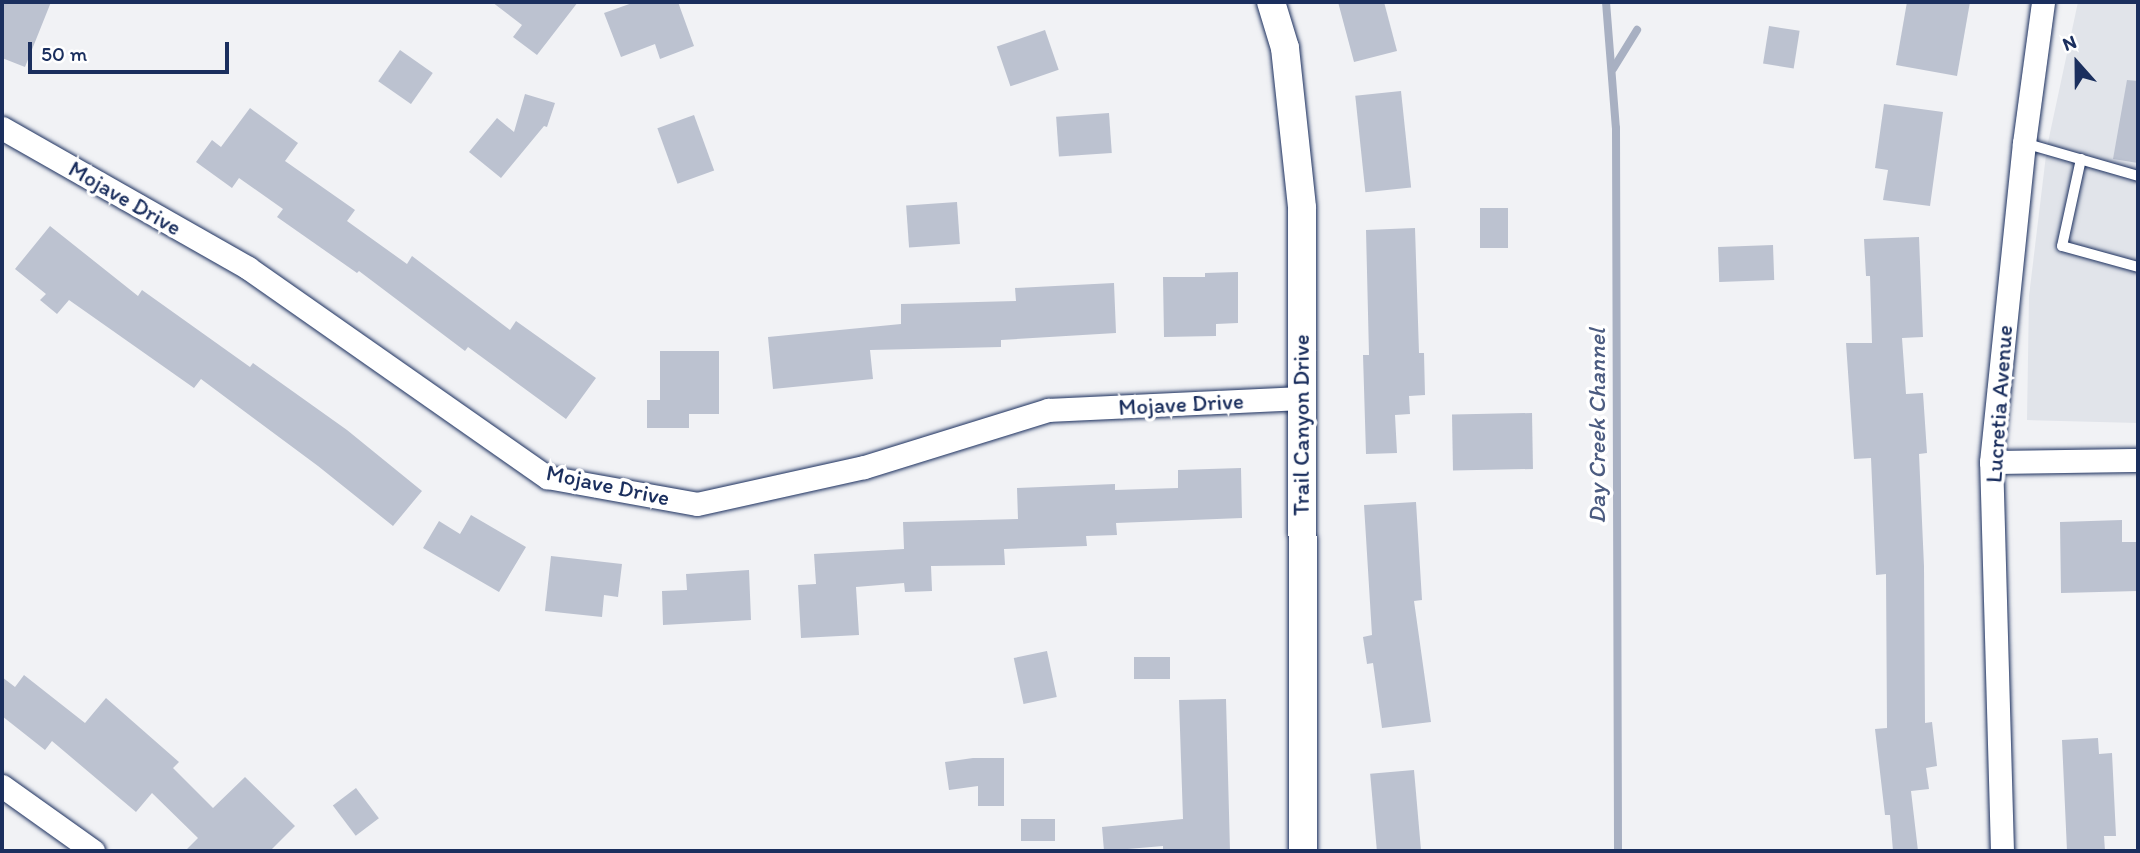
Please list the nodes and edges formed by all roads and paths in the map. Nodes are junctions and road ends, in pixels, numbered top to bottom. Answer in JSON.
{"nodes":[{"id":1,"x":1271,"y":2,"type":"edge"},
{"id":2,"x":2043,"y":2,"type":"edge"},
{"id":3,"x":2,"y":128,"type":"edge"},
{"id":4,"x":2024,"y":143,"type":"junction"},
{"id":5,"x":2081,"y":159,"type":"junction"},
{"id":6,"x":2138,"y":176,"type":"edge"},
{"id":7,"x":2138,"y":267,"type":"edge"},
{"id":8,"x":1301,"y":398,"type":"junction"},
{"id":9,"x":2138,"y":460,"type":"edge"},
{"id":10,"x":1990,"y":462,"type":"junction"},
{"id":11,"x":2,"y":786,"type":"edge"},
{"id":12,"x":93,"y":851,"type":"edge"},
{"id":13,"x":1303,"y":851,"type":"edge"},
{"id":14,"x":2002,"y":851,"type":"edge"}],
"edges":[{"from":1,"to":8,"type":"street","name":"Trail Canyon Drive"},
{"from":2,"to":4,"type":"street","name":"Lucretia Avenue"},
{"from":3,"to":8,"type":"street","name":"Mojave Drive"},
{"from":4,"to":5,"type":"lane"},
{"from":4,"to":10,"type":"street","name":"Lucretia Avenue"},
{"from":5,"to":6,"type":"lane"},
{"from":5,"to":7,"type":"lane"},
{"from":8,"to":13,"type":"street","name":"Trail Canyon Drive"},
{"from":9,"to":10,"type":"street"},
{"from":10,"to":14,"type":"street","name":"Lucretia Avenue"},
{"from":11,"to":12,"type":"street"}]}
